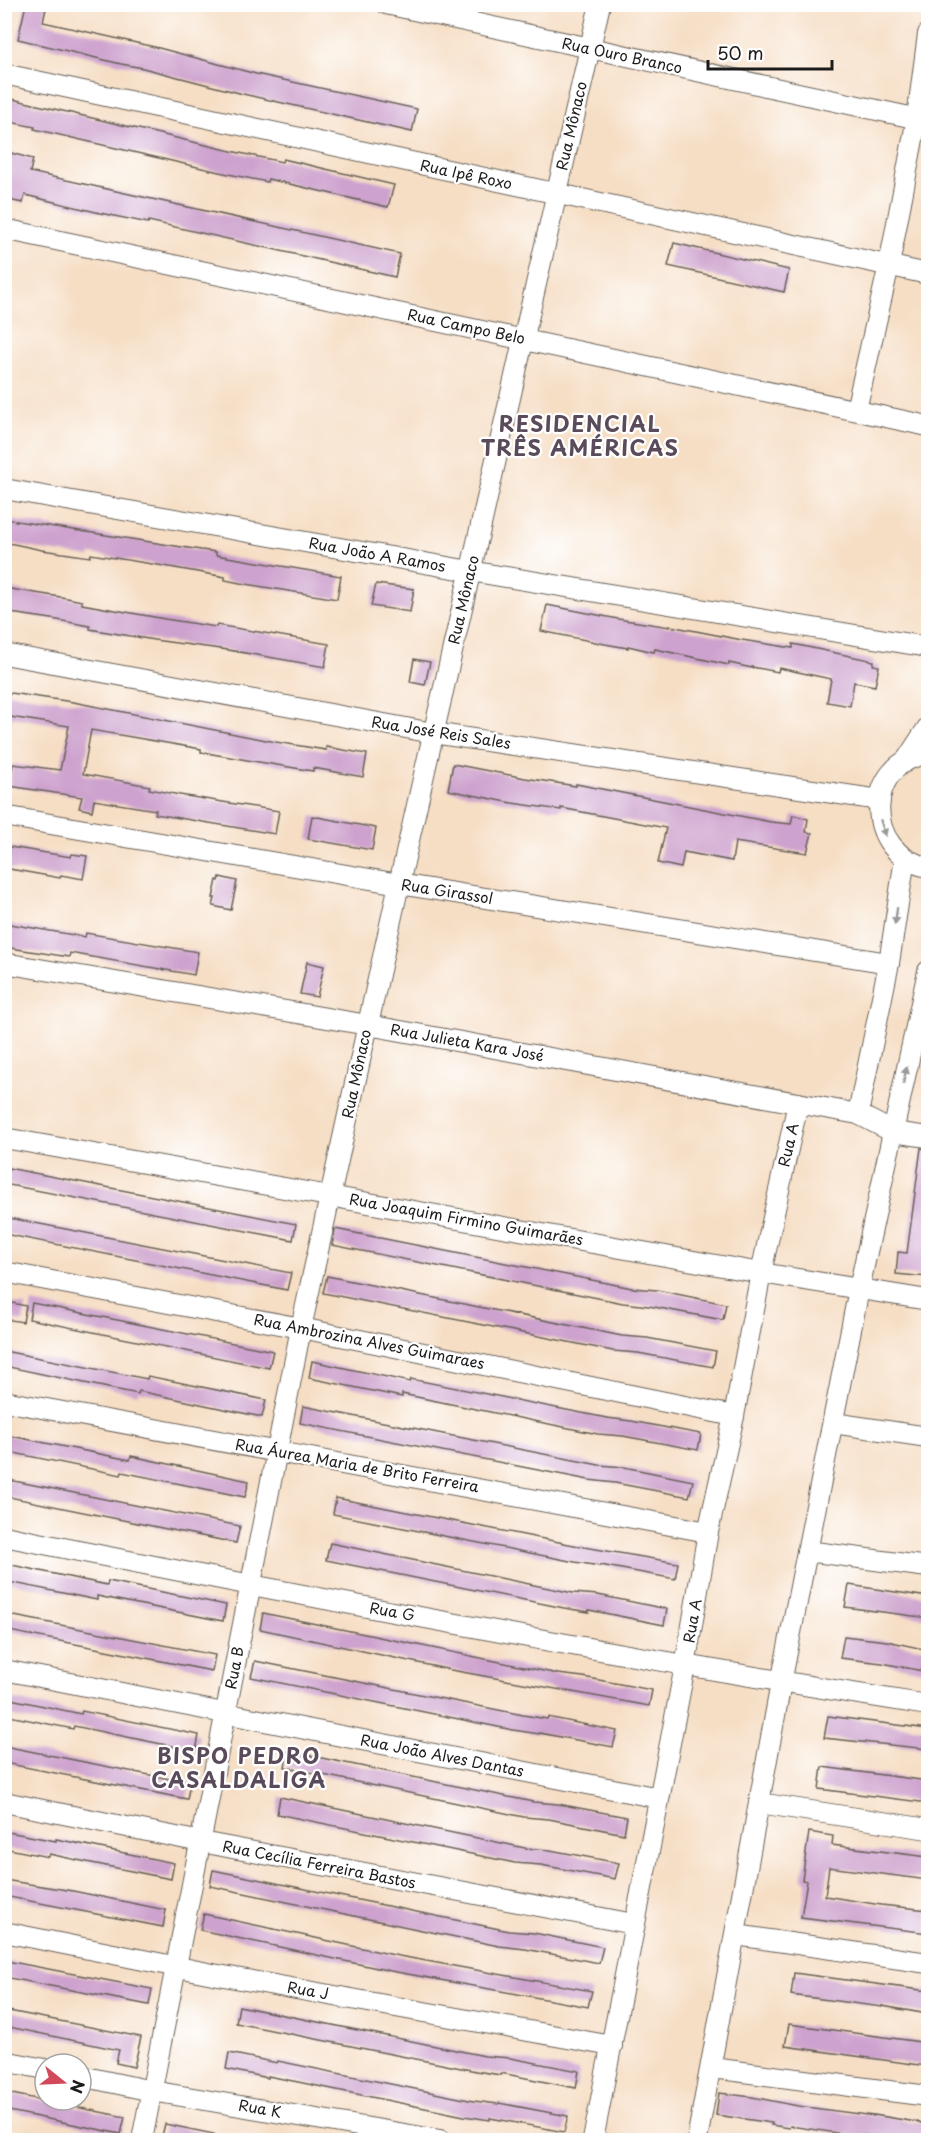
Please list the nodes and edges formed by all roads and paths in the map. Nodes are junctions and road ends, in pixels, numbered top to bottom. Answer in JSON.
{"nodes":[{"id":1,"x":386,"y":4,"type":"edge"},
{"id":2,"x":600,"y":4,"type":"edge"},
{"id":3,"x":928,"y":34,"type":"edge"},
{"id":4,"x":590,"y":49,"type":"junction"},
{"id":5,"x":4,"y":74,"type":"edge"},
{"id":6,"x":923,"y":120,"type":"edge"},
{"id":7,"x":556,"y":194,"type":"junction"},
{"id":8,"x":4,"y":229,"type":"edge"},
{"id":9,"x":889,"y":265,"type":"junction"},
{"id":10,"x":928,"y":274,"type":"edge"},
{"id":11,"x":523,"y":339,"type":"junction"},
{"id":12,"x":856,"y":410,"type":"junction"},
{"id":13,"x":928,"y":426,"type":"edge"},
{"id":14,"x":4,"y":489,"type":"edge"},
{"id":15,"x":470,"y":571,"type":"junction"},
{"id":16,"x":928,"y":647,"type":"edge"},
{"id":17,"x":4,"y":654,"type":"edge"},
{"id":18,"x":928,"y":727,"type":"edge"},
{"id":19,"x":433,"y":733,"type":"junction"},
{"id":20,"x":928,"y":754,"type":"edge"},
{"id":21,"x":905,"y":762,"type":"junction"},
{"id":22,"x":880,"y":800,"type":"junction"},
{"id":23,"x":4,"y":816,"type":"edge"},
{"id":24,"x":905,"y":858,"type":"junction"},
{"id":25,"x":928,"y":867,"type":"edge"},
{"id":26,"x":399,"y":884,"type":"junction"},
{"id":27,"x":4,"y":963,"type":"edge"},
{"id":28,"x":889,"y":963,"type":"junction"},
{"id":29,"x":928,"y":971,"type":"edge"},
{"id":30,"x":368,"y":1025,"type":"junction"},
{"id":31,"x":798,"y":1104,"type":"junction"},
{"id":32,"x":858,"y":1114,"type":"junction"},
{"id":33,"x":893,"y":1132,"type":"junction"},
{"id":34,"x":928,"y":1137,"type":"edge"},
{"id":35,"x":4,"y":1138,"type":"edge"},
{"id":36,"x":330,"y":1195,"type":"junction"},
{"id":37,"x":4,"y":1272,"type":"edge"},
{"id":38,"x":761,"y":1273,"type":"junction"},
{"id":39,"x":859,"y":1289,"type":"junction"},
{"id":40,"x":928,"y":1300,"type":"edge"},
{"id":41,"x":301,"y":1328,"type":"junction"},
{"id":42,"x":4,"y":1401,"type":"edge"},
{"id":43,"x":734,"y":1416,"type":"junction"},
{"id":44,"x":833,"y":1423,"type":"junction"},
{"id":45,"x":928,"y":1437,"type":"edge"},
{"id":46,"x":278,"y":1451,"type":"junction"},
{"id":47,"x":708,"y":1532,"type":"junction"},
{"id":48,"x":4,"y":1536,"type":"edge"},
{"id":49,"x":807,"y":1551,"type":"junction"},
{"id":50,"x":928,"y":1567,"type":"edge"},
{"id":51,"x":251,"y":1586,"type":"junction"},
{"id":52,"x":685,"y":1666,"type":"junction"},
{"id":53,"x":4,"y":1670,"type":"edge"},
{"id":54,"x":781,"y":1683,"type":"junction"},
{"id":55,"x":928,"y":1706,"type":"edge"},
{"id":56,"x":226,"y":1713,"type":"junction"},
{"id":57,"x":659,"y":1798,"type":"junction"},
{"id":58,"x":4,"y":1802,"type":"edge"},
{"id":59,"x":759,"y":1803,"type":"junction"},
{"id":60,"x":928,"y":1829,"type":"edge"},
{"id":61,"x":201,"y":1842,"type":"junction"},
{"id":62,"x":634,"y":1924,"type":"junction"},
{"id":63,"x":4,"y":1932,"type":"edge"},
{"id":64,"x":736,"y":1935,"type":"junction"},
{"id":65,"x":928,"y":1963,"type":"edge"},
{"id":66,"x":177,"y":1967,"type":"junction"},
{"id":67,"x":612,"y":2046,"type":"junction"},
{"id":68,"x":4,"y":2061,"type":"edge"},
{"id":69,"x":33,"y":2067,"type":"edge"},
{"id":70,"x":712,"y":2068,"type":"junction"},
{"id":71,"x":93,"y":2079,"type":"edge"},
{"id":72,"x":152,"y":2091,"type":"junction"},
{"id":73,"x":928,"y":2096,"type":"edge"},
{"id":74,"x":142,"y":2140,"type":"edge"},
{"id":75,"x":440,"y":2140,"type":"edge"},
{"id":76,"x":593,"y":2140,"type":"edge"},
{"id":77,"x":697,"y":2140,"type":"edge"}],
"edges":[{"from":1,"to":4,"type":"street","name":"Rua Ouro Branco"},
{"from":2,"to":4,"type":"street","name":"Rua Mônaco"},
{"from":3,"to":6,"type":"street"},
{"from":4,"to":6,"type":"street","name":"Rua Ouro Branco"},
{"from":4,"to":7,"type":"street","name":"Rua Mônaco"},
{"from":5,"to":7,"type":"street","name":"Rua Ipê Roxo"},
{"from":6,"to":9,"type":"street"},
{"from":7,"to":9,"type":"street","name":"Rua Ipê Roxo"},
{"from":7,"to":11,"type":"street","name":"Rua Mônaco"},
{"from":8,"to":11,"type":"street","name":"Rua Campo Belo"},
{"from":9,"to":10,"type":"street","name":"Rua Ipê Roxo"},
{"from":9,"to":12,"type":"street"},
{"from":11,"to":12,"type":"street","name":"Rua Campo Belo"},
{"from":11,"to":15,"type":"street","name":"Rua Mônaco"},
{"from":12,"to":13,"type":"street","name":"Rua Campo Belo"},
{"from":14,"to":15,"type":"street","name":"Rua João A Ramos"},
{"from":15,"to":16,"type":"street","name":"Rua João A Ramos"},
{"from":15,"to":19,"type":"street","name":"Rua Mônaco"},
{"from":17,"to":19,"type":"street","name":"Rua José Reis Sales"},
{"from":18,"to":21,"type":"street"},
{"from":19,"to":22,"type":"street","name":"Rua José Reis Sales"},
{"from":19,"to":26,"type":"street","name":"Rua Mônaco"},
{"from":20,"to":21,"type":"street"},
{"from":21,"to":22,"type":"street"},
{"from":22,"to":24,"type":"street","one_way":true},
{"from":23,"to":26,"type":"street","name":"Rua Girassol"},
{"from":24,"to":25,"type":"street"},
{"from":24,"to":28,"type":"street","one_way":true},
{"from":26,"to":28,"type":"street","name":"Rua Girassol"},
{"from":26,"to":30,"type":"street","name":"Rua Mônaco"},
{"from":27,"to":30,"type":"street","name":"Rua Julieta Kara José"},
{"from":28,"to":32,"type":"street"},
{"from":33,"to":29,"type":"street","one_way":true},
{"from":30,"to":31,"type":"street","name":"Rua Julieta Kara José"},
{"from":30,"to":36,"type":"street","name":"Rua Mônaco"},
{"from":31,"to":32,"type":"street","name":"Rua Julieta Kara José"},
{"from":31,"to":38,"type":"street","name":"Rua A"},
{"from":32,"to":33,"type":"street","name":"Rua Julieta Kara José"},
{"from":33,"to":34,"type":"street","name":"Rua Julieta Kara José"},
{"from":33,"to":39,"type":"street"},
{"from":35,"to":36,"type":"street","name":"Rua Joaquim Firmino Guimarães"},
{"from":36,"to":38,"type":"street","name":"Rua Joaquim Firmino Guimarães"},
{"from":36,"to":41,"type":"street","name":"Rua B"},
{"from":37,"to":41,"type":"street","name":"Rua Ambrozina Alves Guimaraes"},
{"from":38,"to":39,"type":"street","name":"Rua Joaquim Firmino Guimarães"},
{"from":38,"to":43,"type":"street","name":"Rua A"},
{"from":39,"to":40,"type":"street","name":"Rua Joaquim Firmino Guimarães"},
{"from":39,"to":44,"type":"street"},
{"from":41,"to":43,"type":"street","name":"Rua Ambrozina Alves Guimaraes"},
{"from":41,"to":46,"type":"street","name":"Rua B"},
{"from":42,"to":46,"type":"street","name":"Rua Áurea Maria de Brito Ferreira"},
{"from":43,"to":47,"type":"street","name":"Rua A"},
{"from":44,"to":45,"type":"street"},
{"from":44,"to":49,"type":"street"},
{"from":46,"to":47,"type":"street","name":"Rua Áurea Maria de Brito Ferreira"},
{"from":46,"to":51,"type":"street","name":"Rua B"},
{"from":47,"to":52,"type":"street","name":"Rua A"},
{"from":48,"to":51,"type":"street","name":"Rua G"},
{"from":49,"to":50,"type":"street"},
{"from":49,"to":54,"type":"street"},
{"from":51,"to":52,"type":"street","name":"Rua G"},
{"from":51,"to":56,"type":"street","name":"Rua B"},
{"from":52,"to":54,"type":"street","name":"Rua G"},
{"from":52,"to":57,"type":"street","name":"Rua A"},
{"from":53,"to":56,"type":"street","name":"Rua João Alves Dantas"},
{"from":54,"to":55,"type":"street","name":"Rua G"},
{"from":54,"to":59,"type":"street"},
{"from":56,"to":57,"type":"street","name":"Rua João Alves Dantas"},
{"from":56,"to":61,"type":"street","name":"Rua B"},
{"from":57,"to":62,"type":"street","name":"Rua A"},
{"from":58,"to":61,"type":"street","name":"Rua Cecília Ferreira Bastos"},
{"from":59,"to":60,"type":"street"},
{"from":59,"to":64,"type":"street"},
{"from":61,"to":62,"type":"street","name":"Rua Cecília Ferreira Bastos"},
{"from":61,"to":66,"type":"street","name":"Rua B"},
{"from":62,"to":67,"type":"street","name":"Rua A"},
{"from":63,"to":66,"type":"street","name":"Rua J"},
{"from":64,"to":65,"type":"street"},
{"from":64,"to":70,"type":"street"},
{"from":66,"to":67,"type":"street","name":"Rua J"},
{"from":66,"to":72,"type":"street","name":"Rua B"},
{"from":67,"to":76,"type":"street","name":"Rua A"},
{"from":68,"to":69,"type":"street"},
{"from":70,"to":73,"type":"street"},
{"from":70,"to":77,"type":"street"},
{"from":71,"to":72,"type":"street","name":"Rua K"},
{"from":72,"to":74,"type":"street","name":"Rua B"},
{"from":72,"to":75,"type":"street","name":"Rua K"}]}
